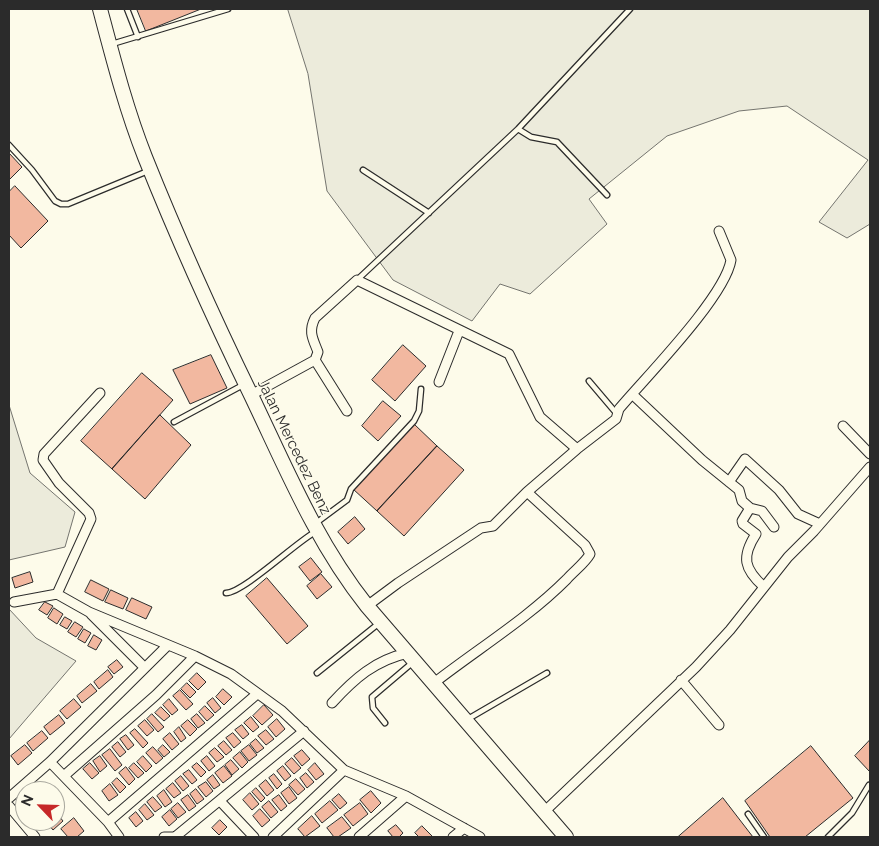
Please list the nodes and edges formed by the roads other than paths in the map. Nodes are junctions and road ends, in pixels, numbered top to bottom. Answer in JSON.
{"nodes":[{"id":1,"x":100,"y":9,"type":"edge"},
{"id":2,"x":127,"y":9,"type":"edge"},
{"id":3,"x":228,"y":9,"type":"edge"},
{"id":4,"x":630,"y":9,"type":"edge"},
{"id":5,"x":138,"y":37,"type":"junction"},
{"id":6,"x":110,"y":45,"type":"junction"},
{"id":7,"x":518,"y":129,"type":"junction"},
{"id":8,"x":9,"y":145,"type":"edge"},
{"id":9,"x":150,"y":170,"type":"junction"},
{"id":10,"x":363,"y":170,"type":"dead end"},
{"id":11,"x":607,"y":195,"type":"dead end"},
{"id":12,"x":428,"y":213,"type":"junction"},
{"id":13,"x":719,"y":231,"type":"dead end"},
{"id":14,"x":357,"y":280,"type":"junction"},
{"id":15,"x":459,"y":331,"type":"junction"},
{"id":16,"x":315,"y":360,"type":"junction"},
{"id":17,"x":589,"y":381,"type":"dead end"},
{"id":18,"x":439,"y":382,"type":"dead end"},
{"id":19,"x":421,"y":389,"type":"dead end"},
{"id":20,"x":248,"y":390,"type":"junction"},
{"id":21,"x":100,"y":393,"type":"dead end"},
{"id":22,"x":632,"y":394,"type":"junction"},
{"id":23,"x":347,"y":411,"type":"dead end"},
{"id":24,"x":618,"y":415,"type":"junction"},
{"id":25,"x":174,"y":422,"type":"dead end"},
{"id":26,"x":843,"y":426,"type":"dead end"},
{"id":27,"x":577,"y":449,"type":"junction"},
{"id":28,"x":870,"y":454,"type":"edge"},
{"id":29,"x":870,"y":467,"type":"edge"},
{"id":30,"x":729,"y":482,"type":"junction"},
{"id":31,"x":527,"y":492,"type":"junction"},
{"id":32,"x":750,"y":508,"type":"junction"},
{"id":33,"x":820,"y":524,"type":"junction"},
{"id":34,"x":774,"y":527,"type":"dead end"},
{"id":35,"x":314,"y":528,"type":"junction"},
{"id":36,"x":764,"y":587,"type":"junction"},
{"id":37,"x":226,"y":593,"type":"dead end"},
{"id":38,"x":57,"y":594,"type":"junction"},
{"id":39,"x":14,"y":602,"type":"dead end"},
{"id":40,"x":367,"y":606,"type":"junction"},
{"id":41,"x":89,"y":612,"type":"junction"},
{"id":42,"x":380,"y":622,"type":"junction"},
{"id":43,"x":168,"y":645,"type":"junction"},
{"id":44,"x":195,"y":656,"type":"junction"},
{"id":45,"x":412,"y":657,"type":"junction"},
{"id":46,"x":144,"y":667,"type":"junction"},
{"id":47,"x":317,"y":673,"type":"dead end"},
{"id":48,"x":547,"y":673,"type":"dead end"},
{"id":49,"x":681,"y":680,"type":"junction"},
{"id":50,"x":434,"y":683,"type":"junction"},
{"id":51,"x":257,"y":694,"type":"junction"},
{"id":52,"x":332,"y":703,"type":"dead end"},
{"id":53,"x":467,"y":720,"type":"junction"},
{"id":54,"x":385,"y":723,"type":"dead end"},
{"id":55,"x":719,"y":725,"type":"dead end"},
{"id":56,"x":304,"y":731,"type":"junction"},
{"id":57,"x":50,"y":762,"type":"junction"},
{"id":58,"x":344,"y":770,"type":"junction"},
{"id":59,"x":65,"y":775,"type":"junction"},
{"id":60,"x":870,"y":784,"type":"edge"},
{"id":61,"x":406,"y":796,"type":"junction"},
{"id":62,"x":9,"y":798,"type":"edge"},
{"id":63,"x":220,"y":801,"type":"junction"},
{"id":64,"x":10,"y":808,"type":"edge"},
{"id":65,"x":544,"y":812,"type":"junction"},
{"id":66,"x":748,"y":814,"type":"dead end"},
{"id":67,"x":108,"y":822,"type":"junction"},
{"id":68,"x":464,"y":828,"type":"junction"},
{"id":69,"x":35,"y":837,"type":"edge"},
{"id":70,"x":119,"y":837,"type":"edge"},
{"id":71,"x":164,"y":837,"type":"edge"},
{"id":72,"x":174,"y":837,"type":"edge"},
{"id":73,"x":254,"y":837,"type":"edge"},
{"id":74,"x":273,"y":837,"type":"edge"},
{"id":75,"x":359,"y":837,"type":"edge"},
{"id":76,"x":453,"y":837,"type":"edge"},
{"id":77,"x":480,"y":837,"type":"edge"},
{"id":78,"x":566,"y":837,"type":"edge"},
{"id":79,"x":764,"y":837,"type":"edge"},
{"id":80,"x":828,"y":837,"type":"edge"}],
"edges":[{"from":1,"to":6,"type":"main road","name":"Jalan Mercedez Benz"},
{"from":2,"to":5,"type":"lane"},
{"from":3,"to":5,"type":"lane"},
{"from":4,"to":7,"type":"lane"},
{"from":5,"to":6,"type":"lane"},
{"from":6,"to":9,"type":"main road","name":"Jalan Mercedez Benz"},
{"from":7,"to":11,"type":"lane"},
{"from":7,"to":12,"type":"lane"},
{"from":8,"to":9,"type":"lane"},
{"from":9,"to":20,"type":"main road","name":"Jalan Mercedez Benz"},
{"from":10,"to":12,"type":"lane"},
{"from":12,"to":14,"type":"lane"},
{"from":13,"to":22,"type":"street"},
{"from":14,"to":15,"type":"street"},
{"from":14,"to":16,"type":"street"},
{"from":15,"to":18,"type":"street"},
{"from":15,"to":27,"type":"street"},
{"from":16,"to":20,"type":"street"},
{"from":16,"to":23,"type":"street"},
{"from":17,"to":24,"type":"lane"},
{"from":19,"to":35,"type":"lane"},
{"from":20,"to":25,"type":"lane"},
{"from":20,"to":35,"type":"main road","name":"Jalan Mercedez Benz"},
{"from":21,"to":38,"type":"street"},
{"from":22,"to":24,"type":"street"},
{"from":22,"to":30,"type":"street"},
{"from":24,"to":27,"type":"street"},
{"from":26,"to":28,"type":"street"},
{"from":27,"to":31,"type":"street"},
{"from":29,"to":33,"type":"street"},
{"from":30,"to":32,"type":"street"},
{"from":30,"to":33,"type":"street"},
{"from":31,"to":40,"type":"street"},
{"from":31,"to":50,"type":"street"},
{"from":32,"to":34,"type":"street"},
{"from":32,"to":36,"type":"street"},
{"from":33,"to":36,"type":"street"},
{"from":35,"to":37,"type":"lane"},
{"from":35,"to":40,"type":"main road","name":"Jalan Mercedez Benz"},
{"from":36,"to":49,"type":"street"},
{"from":38,"to":39,"type":"street"},
{"from":38,"to":41,"type":"street"},
{"from":40,"to":42,"type":"main road","name":"Jalan Mercedez Benz"},
{"from":41,"to":43,"type":"street"},
{"from":41,"to":46,"type":"street"},
{"from":42,"to":45,"type":"main road","name":"Jalan Mercedez Benz"},
{"from":42,"to":47,"type":"lane"},
{"from":43,"to":44,"type":"street"},
{"from":43,"to":46,"type":"street"},
{"from":44,"to":51,"type":"street"},
{"from":44,"to":59,"type":"street"},
{"from":45,"to":50,"type":"main road","name":"Jalan Mercedez Benz"},
{"from":45,"to":52,"type":"street"},
{"from":45,"to":54,"type":"lane"},
{"from":46,"to":57,"type":"street"},
{"from":48,"to":53,"type":"lane"},
{"from":49,"to":55,"type":"street"},
{"from":49,"to":65,"type":"street"},
{"from":50,"to":53,"type":"main road","name":"Jalan Mercedez Benz"},
{"from":51,"to":56,"type":"street"},
{"from":51,"to":67,"type":"street"},
{"from":53,"to":65,"type":"main road","name":"Jalan Mercedez Benz"},
{"from":56,"to":58,"type":"street"},
{"from":56,"to":63,"type":"street"},
{"from":57,"to":59,"type":"street"},
{"from":57,"to":62,"type":"street"},
{"from":58,"to":61,"type":"street"},
{"from":58,"to":74,"type":"street"},
{"from":59,"to":67,"type":"street"},
{"from":60,"to":80,"type":"lane"},
{"from":61,"to":68,"type":"street"},
{"from":61,"to":75,"type":"street"},
{"from":63,"to":72,"type":"street"},
{"from":63,"to":73,"type":"street"},
{"from":64,"to":69,"type":"street"},
{"from":65,"to":78,"type":"main road","name":"Jalan Mercedez Benz"},
{"from":66,"to":79,"type":"lane"},
{"from":67,"to":70,"type":"street"},
{"from":68,"to":76,"type":"street"},
{"from":68,"to":77,"type":"street"},
{"from":71,"to":72,"type":"street"}]}
